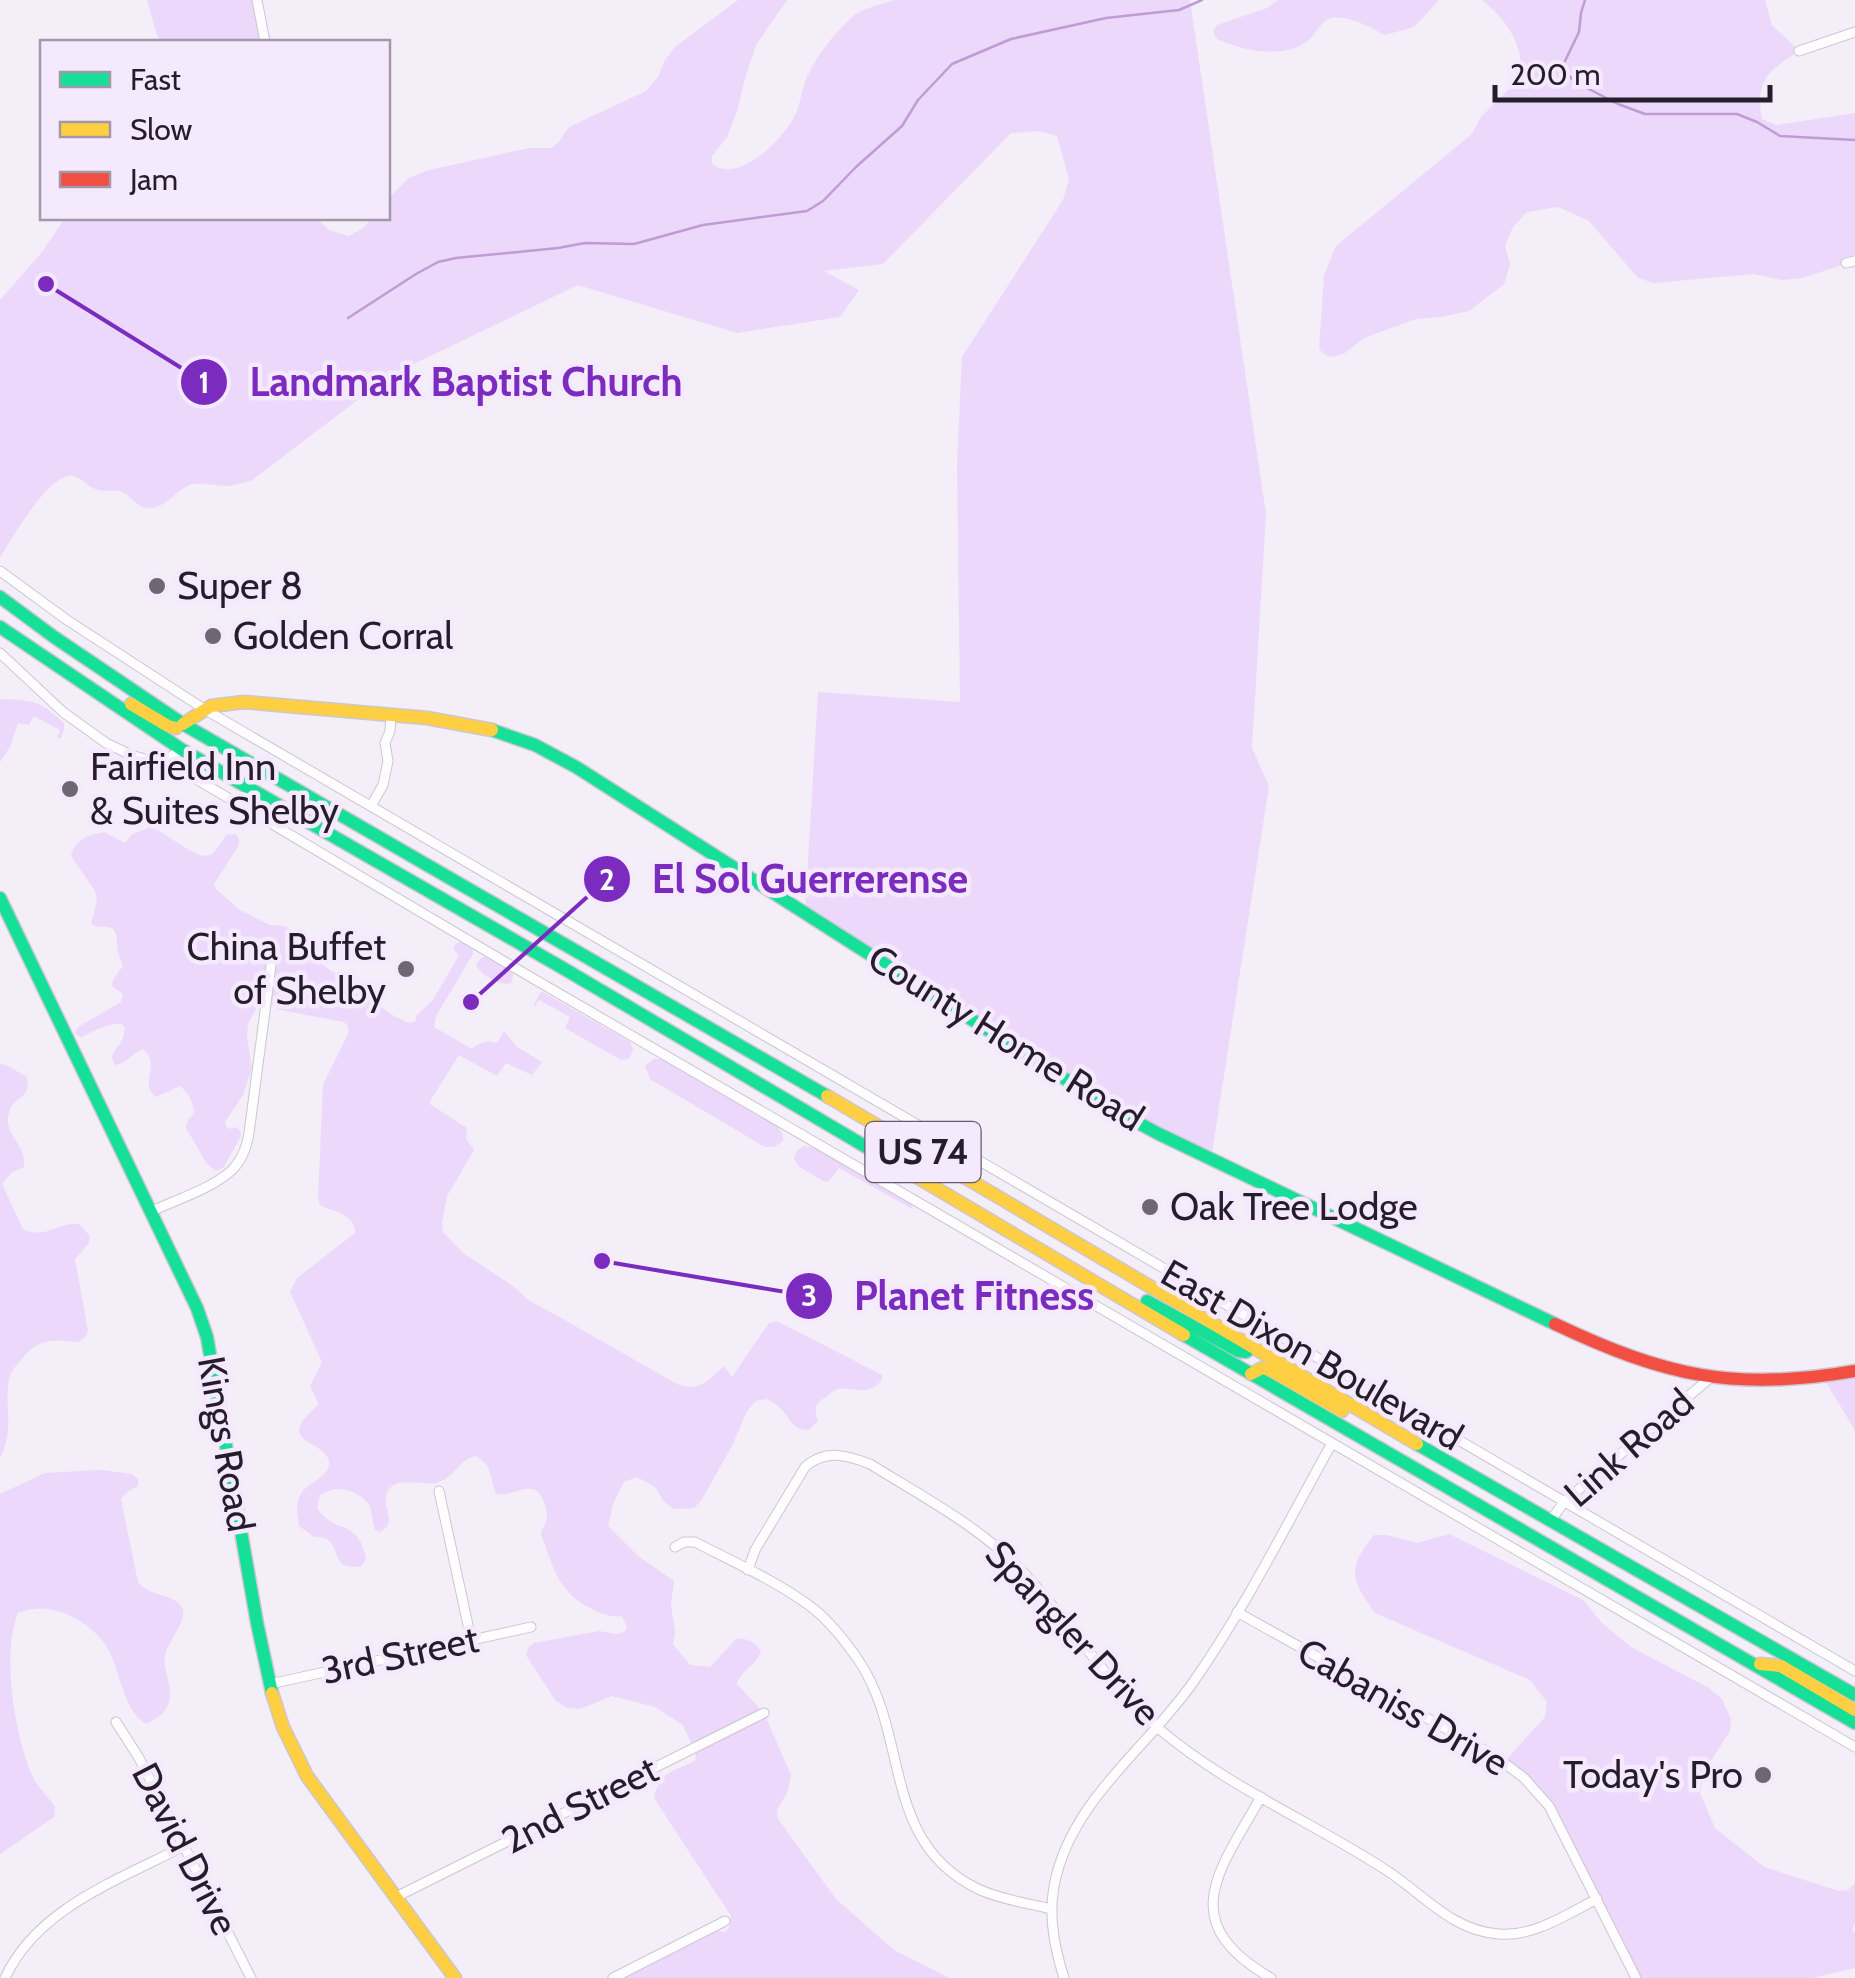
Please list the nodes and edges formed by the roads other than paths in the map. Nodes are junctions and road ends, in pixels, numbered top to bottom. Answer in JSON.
{"nodes":[{"id":1,"x":256,"y":0,"type":"edge"},
{"id":2,"x":1855,"y":32,"type":"edge"},
{"id":3,"x":265,"y":40,"type":"edge"},
{"id":4,"x":1799,"y":51,"type":"dead end"},
{"id":5,"x":0,"y":572,"type":"edge"},
{"id":6,"x":0,"y":597,"type":"edge"},
{"id":7,"x":0,"y":627,"type":"edge"},
{"id":8,"x":0,"y":653,"type":"edge"},
{"id":9,"x":65,"y":671,"type":"junction"},
{"id":10,"x":204,"y":709,"type":"junction"},
{"id":11,"x":391,"y":716,"type":"junction"},
{"id":12,"x":184,"y":724,"type":"junction"},
{"id":13,"x":181,"y":749,"type":"junction"},
{"id":14,"x":164,"y":760,"type":"junction"},
{"id":15,"x":371,"y":806,"type":"junction"},
{"id":16,"x":346,"y":818,"type":"junction"},
{"id":17,"x":0,"y":898,"type":"edge"},
{"id":18,"x":273,"y":950,"type":"dead end"},
{"id":19,"x":805,"y":1112,"type":"junction"},
{"id":20,"x":793,"y":1130,"type":"junction"},
{"id":21,"x":152,"y":1211,"type":"junction"},
{"id":22,"x":1115,"y":1292,"type":"junction"},
{"id":23,"x":1265,"y":1327,"type":"junction"},
{"id":24,"x":1253,"y":1346,"type":"junction"},
{"id":25,"x":1855,"y":1371,"type":"edge"},
{"id":26,"x":1252,"y":1374,"type":"junction"},
{"id":27,"x":1710,"y":1378,"type":"junction"},
{"id":28,"x":1242,"y":1390,"type":"junction"},
{"id":29,"x":1384,"y":1425,"type":"junction"},
{"id":30,"x":1332,"y":1443,"type":"junction"},
{"id":31,"x":439,"y":1491,"type":"dead end"},
{"id":32,"x":1564,"y":1502,"type":"junction"},
{"id":33,"x":1551,"y":1520,"type":"junction"},
{"id":34,"x":675,"y":1547,"type":"dead end"},
{"id":35,"x":748,"y":1570,"type":"junction"},
{"id":36,"x":1237,"y":1612,"type":"junction"},
{"id":37,"x":531,"y":1627,"type":"dead end"},
{"id":38,"x":471,"y":1640,"type":"junction"},
{"id":39,"x":1752,"y":1663,"type":"junction"},
{"id":40,"x":1855,"y":1672,"type":"edge"},
{"id":41,"x":270,"y":1684,"type":"junction"},
{"id":42,"x":1855,"y":1695,"type":"edge"},
{"id":43,"x":1855,"y":1710,"type":"edge"},
{"id":44,"x":764,"y":1714,"type":"dead end"},
{"id":45,"x":116,"y":1722,"type":"dead end"},
{"id":46,"x":1855,"y":1723,"type":"edge"},
{"id":47,"x":1158,"y":1728,"type":"junction"},
{"id":48,"x":1855,"y":1747,"type":"edge"},
{"id":49,"x":1261,"y":1797,"type":"junction"},
{"id":50,"x":184,"y":1846,"type":"junction"},
{"id":51,"x":396,"y":1898,"type":"junction"},
{"id":52,"x":1598,"y":1899,"type":"junction"},
{"id":53,"x":1052,"y":1909,"type":"junction"},
{"id":54,"x":725,"y":1921,"type":"dead end"},
{"id":55,"x":5,"y":1978,"type":"edge"},
{"id":56,"x":250,"y":1978,"type":"edge"},
{"id":57,"x":455,"y":1978,"type":"edge"},
{"id":58,"x":613,"y":1978,"type":"edge"},
{"id":59,"x":1064,"y":1978,"type":"edge"},
{"id":60,"x":1271,"y":1978,"type":"edge"},
{"id":61,"x":1636,"y":1978,"type":"edge"}],
"edges":[{"from":1,"to":3,"type":"street"},
{"from":2,"to":4,"type":"street"},
{"from":5,"to":10,"type":"street","name":"East Dixon Boulevard"},
{"from":6,"to":12,"type":"main road","name":"East Dixon Boulevard","number":"US 74"},
{"from":7,"to":9,"type":"main road","name":"East Dixon Boulevard","number":"US 74"},
{"from":8,"to":14,"type":"street","name":"East Dixon Boulevard"},
{"from":9,"to":12,"type":"main road"},
{"from":9,"to":13,"type":"main road","name":"East Dixon Boulevard","number":"US 74"},
{"from":10,"to":11,"type":"main road","name":"County Home Road"},
{"from":10,"to":12,"type":"main road"},
{"from":10,"to":15,"type":"street","name":"East Dixon Boulevard"},
{"from":11,"to":15,"type":"street"},
{"from":11,"to":27,"type":"main road","name":"County Home Road"},
{"from":12,"to":16,"type":"main road","name":"East Dixon Boulevard","number":"US 74"},
{"from":13,"to":14,"type":"street"},
{"from":13,"to":16,"type":"main road"},
{"from":13,"to":19,"type":"main road","name":"East Dixon Boulevard","number":"US 74"},
{"from":14,"to":20,"type":"street","name":"East Dixon Boulevard"},
{"from":15,"to":23,"type":"street","name":"East Dixon Boulevard"},
{"from":16,"to":24,"type":"main road","name":"East Dixon Boulevard","number":"US 74"},
{"from":17,"to":21,"type":"main road","name":"Kings Road"},
{"from":18,"to":21,"type":"street"},
{"from":19,"to":20,"type":"street"},
{"from":19,"to":22,"type":"main road","name":"East Dixon Boulevard","number":"US 74"},
{"from":20,"to":28,"type":"street","name":"East Dixon Boulevard"},
{"from":21,"to":41,"type":"main road","name":"Kings Road"},
{"from":22,"to":24,"type":"main road"},
{"from":22,"to":26,"type":"main road","name":"East Dixon Boulevard","number":"US 74"},
{"from":23,"to":24,"type":"street"},
{"from":23,"to":32,"type":"street","name":"East Dixon Boulevard"},
{"from":24,"to":29,"type":"main road","name":"East Dixon Boulevard","number":"US 74"},
{"from":25,"to":27,"type":"main road","name":"County Home Road"},
{"from":26,"to":28,"type":"street","name":"East Dixon Boulevard"},
{"from":26,"to":29,"type":"main road"},
{"from":26,"to":39,"type":"main road","name":"East Dixon Boulevard","number":"US 74"},
{"from":27,"to":32,"type":"street","name":"Link Road"},
{"from":28,"to":30,"type":"street","name":"East Dixon Boulevard"},
{"from":29,"to":33,"type":"main road","name":"East Dixon Boulevard","number":"US 74"},
{"from":30,"to":36,"type":"street"},
{"from":30,"to":48,"type":"street","name":"East Dixon Boulevard"},
{"from":31,"to":38,"type":"street"},
{"from":32,"to":33,"type":"street","name":"Link Road"},
{"from":32,"to":40,"type":"street","name":"East Dixon Boulevard"},
{"from":33,"to":42,"type":"main road","name":"East Dixon Boulevard","number":"US 74"},
{"from":34,"to":35,"type":"street"},
{"from":35,"to":47,"type":"street","name":"Spangler Drive"},
{"from":35,"to":53,"type":"street"},
{"from":36,"to":47,"type":"street"},
{"from":36,"to":52,"type":"street","name":"Cabaniss Drive"},
{"from":37,"to":38,"type":"street","name":"3rd Street"},
{"from":38,"to":41,"type":"street","name":"3rd Street"},
{"from":39,"to":43,"type":"main road"},
{"from":39,"to":46,"type":"main road","name":"East Dixon Boulevard","number":"US 74"},
{"from":41,"to":51,"type":"main road","name":"Kings Road"},
{"from":44,"to":51,"type":"street","name":"2nd Street"},
{"from":45,"to":50,"type":"street","name":"David Drive"},
{"from":47,"to":49,"type":"street","name":"Spangler Drive"},
{"from":47,"to":53,"type":"street"},
{"from":49,"to":52,"type":"street","name":"Spangler Drive"},
{"from":49,"to":60,"type":"street"},
{"from":50,"to":55,"type":"street"},
{"from":50,"to":56,"type":"street","name":"David Drive"},
{"from":51,"to":57,"type":"main road","name":"Kings Road"},
{"from":52,"to":61,"type":"street","name":"Cabaniss Drive"},
{"from":53,"to":59,"type":"street"},
{"from":54,"to":58,"type":"street"}]}
